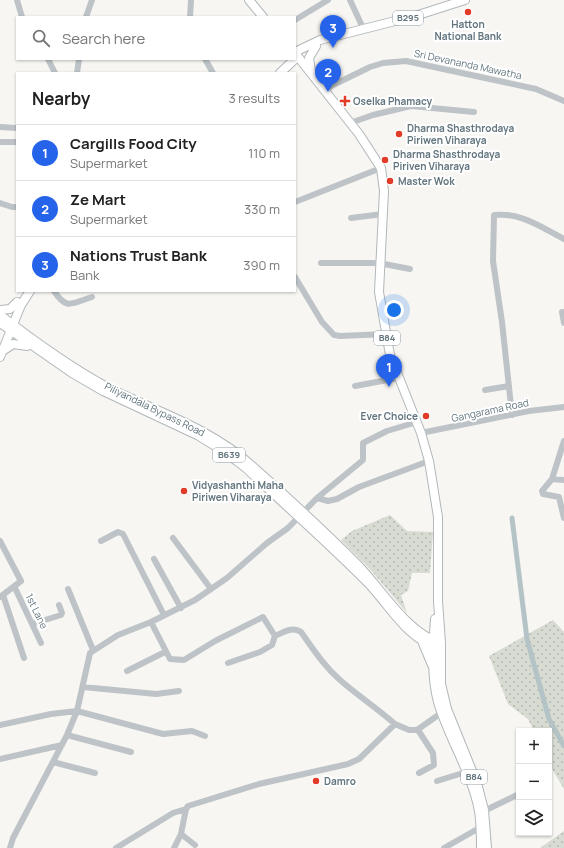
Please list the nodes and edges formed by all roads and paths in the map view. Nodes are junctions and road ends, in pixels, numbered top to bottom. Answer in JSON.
{"nodes":[{"id":1,"x":17,"y":0,"type":"edge"},
{"id":2,"x":92,"y":0,"type":"edge"},
{"id":3,"x":191,"y":0,"type":"edge"},
{"id":4,"x":250,"y":0,"type":"edge"},
{"id":5,"x":328,"y":0,"type":"edge"},
{"id":6,"x":350,"y":0,"type":"edge"},
{"id":7,"x":465,"y":0,"type":"edge"},
{"id":8,"x":22,"y":16,"type":"edge"},
{"id":9,"x":86,"y":16,"type":"edge"},
{"id":10,"x":190,"y":16,"type":"edge"},
{"id":11,"x":262,"y":16,"type":"edge"},
{"id":12,"x":296,"y":19,"type":"edge"},
{"id":13,"x":363,"y":28,"type":"junction"},
{"id":14,"x":350,"y":31,"type":"junction"},
{"id":15,"x":316,"y":46,"type":"junction"},
{"id":16,"x":296,"y":56,"type":"edge"},
{"id":17,"x":296,"y":56,"type":"edge"},
{"id":18,"x":296,"y":59,"type":"edge"},
{"id":19,"x":296,"y":59,"type":"edge"},
{"id":20,"x":48,"y":60,"type":"edge"},
{"id":21,"x":79,"y":60,"type":"edge"},
{"id":22,"x":206,"y":60,"type":"edge"},
{"id":23,"x":290,"y":60,"type":"edge"},
{"id":24,"x":291,"y":60,"type":"edge"},
{"id":25,"x":54,"y":72,"type":"edge"},
{"id":26,"x":77,"y":72,"type":"edge"},
{"id":27,"x":212,"y":72,"type":"edge"},
{"id":28,"x":275,"y":72,"type":"edge"},
{"id":29,"x":281,"y":72,"type":"edge"},
{"id":30,"x":312,"y":73,"type":"junction"},
{"id":31,"x":322,"y":89,"type":"junction"},
{"id":32,"x":564,"y":101,"type":"edge"},
{"id":33,"x":474,"y":112,"type":"dead end"},
{"id":34,"x":350,"y":122,"type":"junction"},
{"id":35,"x":0,"y":127,"type":"edge"},
{"id":36,"x":16,"y":128,"type":"edge"},
{"id":37,"x":0,"y":142,"type":"edge"},
{"id":38,"x":16,"y":142,"type":"edge"},
{"id":39,"x":381,"y":168,"type":"junction"},
{"id":40,"x":296,"y":202,"type":"edge"},
{"id":41,"x":0,"y":203,"type":"edge"},
{"id":42,"x":16,"y":207,"type":"edge"},
{"id":43,"x":383,"y":214,"type":"junction"},
{"id":44,"x":351,"y":218,"type":"dead end"},
{"id":45,"x":564,"y":239,"type":"edge"},
{"id":46,"x":321,"y":263,"type":"dead end"},
{"id":47,"x":379,"y":263,"type":"junction"},
{"id":48,"x":410,"y":269,"type":"dead end"},
{"id":49,"x":296,"y":279,"type":"edge"},
{"id":50,"x":25,"y":292,"type":"edge"},
{"id":51,"x":29,"y":292,"type":"edge"},
{"id":52,"x":55,"y":292,"type":"edge"},
{"id":53,"x":92,"y":297,"type":"dead end"},
{"id":54,"x":20,"y":302,"type":"junction"},
{"id":55,"x":0,"y":310,"type":"edge"},
{"id":56,"x":564,"y":312,"type":"edge"},
{"id":57,"x":0,"y":315,"type":"edge"},
{"id":58,"x":564,"y":323,"type":"edge"},
{"id":59,"x":8,"y":326,"type":"edge"},
{"id":60,"x":386,"y":334,"type":"junction"},
{"id":61,"x":30,"y":337,"type":"junction"},
{"id":62,"x":36,"y":350,"type":"junction"},
{"id":63,"x":1,"y":353,"type":"edge"},
{"id":64,"x":398,"y":378,"type":"junction"},
{"id":65,"x":355,"y":386,"type":"dead end"},
{"id":66,"x":509,"y":386,"type":"junction"},
{"id":67,"x":485,"y":390,"type":"dead end"},
{"id":68,"x":564,"y":408,"type":"edge"},
{"id":69,"x":512,"y":415,"type":"junction"},
{"id":70,"x":417,"y":422,"type":"junction"},
{"id":71,"x":421,"y":433,"type":"junction"},
{"id":72,"x":564,"y":441,"type":"edge"},
{"id":73,"x":430,"y":461,"type":"junction"},
{"id":74,"x":552,"y":479,"type":"junction"},
{"id":75,"x":564,"y":480,"type":"edge"},
{"id":76,"x":317,"y":498,"type":"junction"},
{"id":77,"x":299,"y":514,"type":"junction"},
{"id":78,"x":564,"y":518,"type":"edge"},
{"id":79,"x":173,"y":538,"type":"dead end"},
{"id":80,"x":0,"y":541,"type":"edge"},
{"id":81,"x":101,"y":541,"type":"dead end"},
{"id":82,"x":154,"y":559,"type":"dead end"},
{"id":83,"x":14,"y":588,"type":"junction"},
{"id":84,"x":68,"y":589,"type":"dead end"},
{"id":85,"x":211,"y":589,"type":"junction"},
{"id":86,"x":1,"y":596,"type":"edge"},
{"id":87,"x":438,"y":601,"type":"junction"},
{"id":88,"x":59,"y":605,"type":"dead end"},
{"id":89,"x":181,"y":608,"type":"junction"},
{"id":90,"x":164,"y":615,"type":"junction"},
{"id":91,"x":150,"y":622,"type":"junction"},
{"id":92,"x":435,"y":623,"type":"junction"},
{"id":93,"x":32,"y":624,"type":"junction"},
{"id":94,"x":417,"y":630,"type":"junction"},
{"id":95,"x":275,"y":636,"type":"junction"},
{"id":96,"x":422,"y":641,"type":"junction"},
{"id":97,"x":41,"y":643,"type":"dead end"},
{"id":98,"x":438,"y":645,"type":"junction"},
{"id":99,"x":93,"y":650,"type":"junction"},
{"id":100,"x":165,"y":652,"type":"junction"},
{"id":101,"x":24,"y":658,"type":"dead end"},
{"id":102,"x":228,"y":663,"type":"dead end"},
{"id":103,"x":433,"y":669,"type":"junction"},
{"id":104,"x":127,"y":670,"type":"dead end"},
{"id":105,"x":83,"y":687,"type":"junction"},
{"id":106,"x":179,"y":691,"type":"dead end"},
{"id":107,"x":444,"y":710,"type":"junction"},
{"id":108,"x":77,"y":711,"type":"junction"},
{"id":109,"x":395,"y":724,"type":"junction"},
{"id":110,"x":0,"y":725,"type":"edge"},
{"id":111,"x":418,"y":730,"type":"junction"},
{"id":112,"x":67,"y":735,"type":"junction"},
{"id":113,"x":205,"y":736,"type":"dead end"},
{"id":114,"x":62,"y":745,"type":"junction"},
{"id":115,"x":131,"y":752,"type":"dead end"},
{"id":116,"x":0,"y":759,"type":"edge"},
{"id":117,"x":53,"y":762,"type":"junction"},
{"id":118,"x":466,"y":772,"type":"junction"},
{"id":119,"x":94,"y":773,"type":"dead end"},
{"id":120,"x":420,"y":773,"type":"dead end"},
{"id":121,"x":437,"y":781,"type":"dead end"},
{"id":122,"x":516,"y":796,"type":"edge"},
{"id":123,"x":186,"y":809,"type":"junction"},
{"id":124,"x":484,"y":812,"type":"junction"},
{"id":125,"x":480,"y":827,"type":"junction"},
{"id":126,"x":181,"y":834,"type":"junction"},
{"id":127,"x":195,"y":845,"type":"dead end"},
{"id":128,"x":10,"y":848,"type":"edge"},
{"id":129,"x":116,"y":848,"type":"edge"},
{"id":130,"x":174,"y":848,"type":"edge"},
{"id":131,"x":444,"y":848,"type":"edge"},
{"id":132,"x":481,"y":848,"type":"edge"},
{"id":133,"x":487,"y":848,"type":"edge"}],
"edges":[{"from":1,"to":8,"type":"street"},
{"from":2,"to":9,"type":"street"},
{"from":3,"to":10,"type":"street"},
{"from":4,"to":11,"type":"main road"},
{"from":5,"to":12,"type":"street"},
{"from":6,"to":13,"type":"street"},
{"from":7,"to":13,"type":"main road","number":"B295"},
{"from":13,"to":14,"type":"main road","number":"B295"},
{"from":14,"to":15,"type":"main road","number":"B295"},
{"from":14,"to":16,"type":"main road","number":"B295"},
{"from":15,"to":17,"type":"main road","number":"B295"},
{"from":15,"to":30,"type":"main road"},
{"from":18,"to":30,"type":"main road","number":"B84"},
{"from":19,"to":31,"type":"main road","number":"B84"},
{"from":20,"to":25,"type":"street"},
{"from":21,"to":26,"type":"street"},
{"from":22,"to":27,"type":"street"},
{"from":23,"to":28,"type":"main road"},
{"from":24,"to":29,"type":"main road"},
{"from":30,"to":31,"type":"main road","number":"B84"},
{"from":31,"to":32,"type":"street","name":"Sri Devananda Mawatha"},
{"from":31,"to":34,"type":"main road","number":"B84"},
{"from":33,"to":34,"type":"street"},
{"from":34,"to":39,"type":"main road","number":"B84"},
{"from":35,"to":36,"type":"street"},
{"from":37,"to":38,"type":"street"},
{"from":39,"to":40,"type":"street"},
{"from":39,"to":43,"type":"main road","number":"B84"},
{"from":41,"to":42,"type":"street"},
{"from":43,"to":44,"type":"street"},
{"from":43,"to":47,"type":"main road","number":"B84"},
{"from":45,"to":66,"type":"street"},
{"from":46,"to":47,"type":"street"},
{"from":47,"to":48,"type":"street"},
{"from":47,"to":60,"type":"main road","number":"B84"},
{"from":49,"to":60,"type":"street"},
{"from":50,"to":54,"type":"main road"},
{"from":51,"to":54,"type":"main road"},
{"from":52,"to":53,"type":"street"},
{"from":54,"to":55,"type":"main road"},
{"from":54,"to":59,"type":"main road"},
{"from":54,"to":61,"type":"main road"},
{"from":56,"to":58,"type":"street"},
{"from":57,"to":59,"type":"main road","name":"Piliyandala Bypass Road","number":"B639"},
{"from":59,"to":61,"type":"main road","name":"Piliyandala Bypass Road","number":"B639"},
{"from":59,"to":62,"type":"main road","name":"Piliyandala Bypass Road","number":"B639"},
{"from":59,"to":63,"type":"main road"},
{"from":60,"to":64,"type":"main road","number":"B84"},
{"from":61,"to":77,"type":"main road","name":"Piliyandala Bypass Road","number":"B639"},
{"from":62,"to":63,"type":"main road"},
{"from":62,"to":77,"type":"main road","name":"Piliyandala Bypass Road","number":"B639"},
{"from":64,"to":65,"type":"street"},
{"from":64,"to":70,"type":"main road","number":"B84"},
{"from":66,"to":67,"type":"street"},
{"from":66,"to":69,"type":"street"},
{"from":68,"to":69,"type":"street","name":"Gangarama Road"},
{"from":69,"to":71,"type":"street","name":"Gangarama Road"},
{"from":70,"to":71,"type":"main road","number":"B84"},
{"from":70,"to":76,"type":"street"},
{"from":71,"to":73,"type":"main road","number":"B84"},
{"from":72,"to":74,"type":"street"},
{"from":73,"to":76,"type":"street"},
{"from":73,"to":87,"type":"main road","number":"B84"},
{"from":74,"to":75,"type":"street"},
{"from":74,"to":78,"type":"street"},
{"from":76,"to":77,"type":"street"},
{"from":77,"to":85,"type":"street"},
{"from":77,"to":94,"type":"main road","name":"Piliyandala Bypass Road","number":"B639"},
{"from":77,"to":96,"type":"main road","name":"Piliyandala Bypass Road","number":"B639"},
{"from":79,"to":85,"type":"street"},
{"from":80,"to":83,"type":"street"},
{"from":81,"to":90,"type":"street"},
{"from":82,"to":89,"type":"street"},
{"from":83,"to":86,"type":"street"},
{"from":83,"to":93,"type":"street","name":"1st Lane"},
{"from":84,"to":99,"type":"street"},
{"from":85,"to":89,"type":"street"},
{"from":86,"to":101,"type":"street"},
{"from":87,"to":92,"type":"main road","number":"B84"},
{"from":87,"to":98,"type":"main road","number":"B84"},
{"from":88,"to":93,"type":"street"},
{"from":89,"to":90,"type":"street"},
{"from":90,"to":91,"type":"street"},
{"from":91,"to":99,"type":"street"},
{"from":91,"to":100,"type":"street"},
{"from":92,"to":94,"type":"main road"},
{"from":92,"to":98,"type":"main road","number":"B84"},
{"from":93,"to":97,"type":"street","name":"1st Lane"},
{"from":94,"to":98,"type":"main road","name":"Piliyandala Bypass Road","number":"B639"},
{"from":95,"to":100,"type":"street"},
{"from":95,"to":102,"type":"street"},
{"from":95,"to":109,"type":"street"},
{"from":96,"to":98,"type":"main road","name":"Piliyandala Bypass Road","number":"B639"},
{"from":96,"to":103,"type":"main road"},
{"from":98,"to":103,"type":"main road","number":"B84"},
{"from":98,"to":107,"type":"main road","number":"B84"},
{"from":99,"to":105,"type":"street"},
{"from":100,"to":104,"type":"street"},
{"from":103,"to":107,"type":"main road","number":"B84"},
{"from":105,"to":106,"type":"street"},
{"from":105,"to":108,"type":"street"},
{"from":107,"to":111,"type":"street"},
{"from":107,"to":118,"type":"main road","number":"B84"},
{"from":107,"to":124,"type":"main road","number":"B84"},
{"from":108,"to":110,"type":"street"},
{"from":108,"to":112,"type":"street"},
{"from":108,"to":113,"type":"street"},
{"from":109,"to":111,"type":"street"},
{"from":109,"to":123,"type":"street"},
{"from":111,"to":120,"type":"street"},
{"from":112,"to":114,"type":"street"},
{"from":112,"to":115,"type":"street"},
{"from":114,"to":116,"type":"street"},
{"from":114,"to":117,"type":"street"},
{"from":117,"to":119,"type":"street"},
{"from":117,"to":128,"type":"street"},
{"from":118,"to":121,"type":"street"},
{"from":118,"to":125,"type":"main road","number":"B84"},
{"from":122,"to":124,"type":"street"},
{"from":123,"to":126,"type":"street"},
{"from":123,"to":129,"type":"street"},
{"from":124,"to":133,"type":"main road","number":"B84"},
{"from":125,"to":131,"type":"street"},
{"from":125,"to":132,"type":"main road","number":"B84"},
{"from":126,"to":127,"type":"street"},
{"from":126,"to":130,"type":"street"}]}
